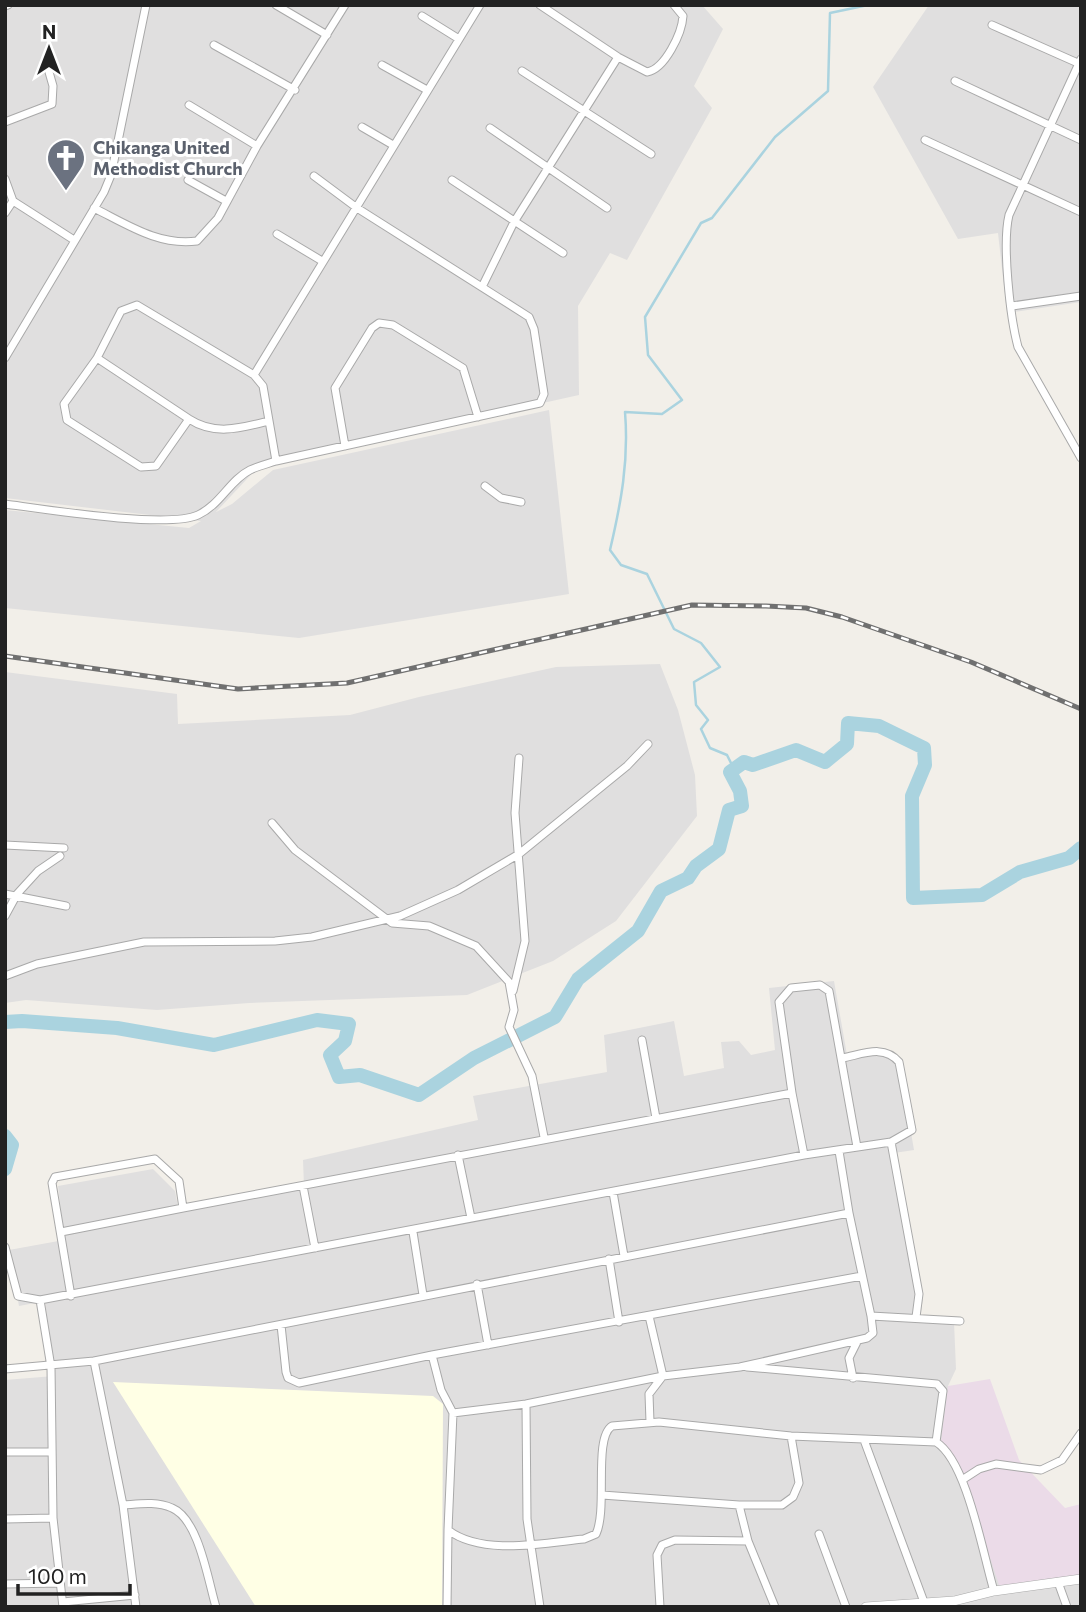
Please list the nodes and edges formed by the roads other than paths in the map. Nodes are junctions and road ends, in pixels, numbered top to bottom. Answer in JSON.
{"nodes":[{"id":1,"x":146,"y":5,"type":"edge"},
{"id":2,"x":276,"y":5,"type":"edge"},
{"id":3,"x":345,"y":5,"type":"edge"},
{"id":4,"x":480,"y":5,"type":"edge"},
{"id":5,"x":540,"y":5,"type":"edge"},
{"id":6,"x":674,"y":5,"type":"edge"},
{"id":7,"x":422,"y":16,"type":"dead end"},
{"id":8,"x":992,"y":25,"type":"dead end"},
{"id":9,"x":327,"y":35,"type":"junction"},
{"id":10,"x":458,"y":39,"type":"junction"},
{"id":11,"x":214,"y":45,"type":"dead end"},
{"id":12,"x":618,"y":57,"type":"junction"},
{"id":13,"x":1080,"y":62,"type":"edge"},
{"id":14,"x":382,"y":65,"type":"dead end"},
{"id":15,"x":522,"y":71,"type":"dead end"},
{"id":16,"x":49,"y":72,"type":"dead end"},
{"id":17,"x":954,"y":80,"type":"dead end"},
{"id":18,"x":295,"y":90,"type":"junction"},
{"id":19,"x":427,"y":90,"type":"junction"},
{"id":20,"x":189,"y":105,"type":"dead end"},
{"id":21,"x":584,"y":111,"type":"junction"},
{"id":22,"x":5,"y":122,"type":"edge"},
{"id":23,"x":1049,"y":126,"type":"junction"},
{"id":24,"x":362,"y":127,"type":"dead end"},
{"id":25,"x":490,"y":128,"type":"dead end"},
{"id":26,"x":925,"y":139,"type":"dead end"},
{"id":27,"x":1081,"y":140,"type":"edge"},
{"id":28,"x":393,"y":145,"type":"junction"},
{"id":29,"x":257,"y":146,"type":"junction"},
{"id":30,"x":651,"y":154,"type":"dead end"},
{"id":31,"x":547,"y":168,"type":"junction"},
{"id":32,"x":314,"y":176,"type":"dead end"},
{"id":33,"x":5,"y":179,"type":"edge"},
{"id":34,"x":188,"y":180,"type":"dead end"},
{"id":35,"x":452,"y":180,"type":"dead end"},
{"id":36,"x":1021,"y":186,"type":"junction"},
{"id":37,"x":13,"y":201,"type":"junction"},
{"id":38,"x":226,"y":201,"type":"junction"},
{"id":39,"x":94,"y":208,"type":"junction"},
{"id":40,"x":357,"y":208,"type":"junction"},
{"id":41,"x":607,"y":208,"type":"dead end"},
{"id":42,"x":1081,"y":212,"type":"edge"},
{"id":43,"x":5,"y":213,"type":"edge"},
{"id":44,"x":514,"y":222,"type":"junction"},
{"id":45,"x":277,"y":234,"type":"dead end"},
{"id":46,"x":74,"y":240,"type":"junction"},
{"id":47,"x":563,"y":253,"type":"dead end"},
{"id":48,"x":322,"y":261,"type":"junction"},
{"id":49,"x":482,"y":287,"type":"junction"},
{"id":50,"x":1081,"y":296,"type":"edge"},
{"id":51,"x":1012,"y":306,"type":"junction"},
{"id":52,"x":5,"y":358,"type":"edge"},
{"id":53,"x":97,"y":358,"type":"junction"},
{"id":54,"x":254,"y":375,"type":"junction"},
{"id":55,"x":478,"y":417,"type":"junction"},
{"id":56,"x":189,"y":419,"type":"junction"},
{"id":57,"x":270,"y":421,"type":"junction"},
{"id":58,"x":345,"y":446,"type":"junction"},
{"id":59,"x":1081,"y":458,"type":"edge"},
{"id":60,"x":276,"y":461,"type":"junction"},
{"id":61,"x":485,"y":486,"type":"dead end"},
{"id":62,"x":520,"y":502,"type":"dead end"},
{"id":63,"x":5,"y":504,"type":"edge"},
{"id":64,"x":648,"y":744,"type":"dead end"},
{"id":65,"x":519,"y":758,"type":"dead end"},
{"id":66,"x":272,"y":822,"type":"dead end"},
{"id":67,"x":5,"y":845,"type":"edge"},
{"id":68,"x":64,"y":848,"type":"dead end"},
{"id":69,"x":519,"y":854,"type":"junction"},
{"id":70,"x":60,"y":856,"type":"dead end"},
{"id":71,"x":5,"y":894,"type":"edge"},
{"id":72,"x":18,"y":894,"type":"junction"},
{"id":73,"x":66,"y":906,"type":"dead end"},
{"id":74,"x":5,"y":916,"type":"edge"},
{"id":75,"x":388,"y":919,"type":"junction"},
{"id":76,"x":5,"y":976,"type":"edge"},
{"id":77,"x":514,"y":995,"type":"junction"},
{"id":78,"x":642,"y":1040,"type":"dead end"},
{"id":79,"x":843,"y":1058,"type":"junction"},
{"id":80,"x":792,"y":1093,"type":"junction"},
{"id":81,"x":656,"y":1118,"type":"junction"},
{"id":82,"x":544,"y":1137,"type":"junction"},
{"id":83,"x":891,"y":1142,"type":"junction"},
{"id":84,"x":857,"y":1147,"type":"junction"},
{"id":85,"x":839,"y":1151,"type":"junction"},
{"id":86,"x":458,"y":1155,"type":"junction"},
{"id":87,"x":804,"y":1155,"type":"junction"},
{"id":88,"x":303,"y":1186,"type":"junction"},
{"id":89,"x":613,"y":1192,"type":"junction"},
{"id":90,"x":183,"y":1208,"type":"junction"},
{"id":91,"x":849,"y":1213,"type":"junction"},
{"id":92,"x":471,"y":1218,"type":"junction"},
{"id":93,"x":413,"y":1231,"type":"junction"},
{"id":94,"x":61,"y":1232,"type":"junction"},
{"id":95,"x":5,"y":1247,"type":"edge"},
{"id":96,"x":315,"y":1248,"type":"junction"},
{"id":97,"x":624,"y":1256,"type":"junction"},
{"id":98,"x":609,"y":1259,"type":"junction"},
{"id":99,"x":862,"y":1276,"type":"junction"},
{"id":100,"x":477,"y":1284,"type":"junction"},
{"id":101,"x":423,"y":1295,"type":"junction"},
{"id":102,"x":71,"y":1296,"type":"junction"},
{"id":103,"x":40,"y":1300,"type":"junction"},
{"id":104,"x":871,"y":1316,"type":"junction"},
{"id":105,"x":649,"y":1317,"type":"junction"},
{"id":106,"x":916,"y":1317,"type":"junction"},
{"id":107,"x":960,"y":1321,"type":"dead end"},
{"id":108,"x":619,"y":1322,"type":"junction"},
{"id":109,"x":281,"y":1325,"type":"junction"},
{"id":110,"x":857,"y":1342,"type":"junction"},
{"id":111,"x":488,"y":1345,"type":"junction"},
{"id":112,"x":432,"y":1355,"type":"junction"},
{"id":113,"x":94,"y":1360,"type":"junction"},
{"id":114,"x":51,"y":1367,"type":"junction"},
{"id":115,"x":740,"y":1367,"type":"junction"},
{"id":116,"x":5,"y":1370,"type":"edge"},
{"id":117,"x":663,"y":1376,"type":"junction"},
{"id":118,"x":853,"y":1378,"type":"junction"},
{"id":119,"x":526,"y":1404,"type":"junction"},
{"id":120,"x":453,"y":1413,"type":"junction"},
{"id":121,"x":650,"y":1422,"type":"junction"},
{"id":122,"x":1081,"y":1433,"type":"edge"},
{"id":123,"x":792,"y":1436,"type":"junction"},
{"id":124,"x":864,"y":1440,"type":"junction"},
{"id":125,"x":936,"y":1442,"type":"junction"},
{"id":126,"x":5,"y":1452,"type":"edge"},
{"id":127,"x":52,"y":1452,"type":"junction"},
{"id":128,"x":962,"y":1480,"type":"junction"},
{"id":129,"x":602,"y":1495,"type":"junction"},
{"id":130,"x":123,"y":1505,"type":"junction"},
{"id":131,"x":739,"y":1505,"type":"junction"},
{"id":132,"x":53,"y":1518,"type":"junction"},
{"id":133,"x":5,"y":1519,"type":"edge"},
{"id":134,"x":447,"y":1530,"type":"junction"},
{"id":135,"x":820,"y":1534,"type":"dead end"},
{"id":136,"x":748,"y":1541,"type":"junction"},
{"id":137,"x":531,"y":1544,"type":"junction"},
{"id":138,"x":1081,"y":1579,"type":"edge"},
{"id":139,"x":1058,"y":1582,"type":"junction"},
{"id":140,"x":60,"y":1583,"type":"junction"},
{"id":141,"x":5,"y":1584,"type":"edge"},
{"id":142,"x":994,"y":1591,"type":"junction"},
{"id":143,"x":135,"y":1595,"type":"junction"},
{"id":144,"x":924,"y":1602,"type":"junction"},
{"id":145,"x":63,"y":1604,"type":"edge"},
{"id":146,"x":956,"y":1604,"type":"edge"},
{"id":147,"x":136,"y":1607,"type":"edge"},
{"id":148,"x":216,"y":1607,"type":"edge"},
{"id":149,"x":447,"y":1607,"type":"edge"},
{"id":150,"x":540,"y":1607,"type":"edge"},
{"id":151,"x":660,"y":1607,"type":"edge"},
{"id":152,"x":775,"y":1607,"type":"edge"},
{"id":153,"x":846,"y":1607,"type":"edge"},
{"id":154,"x":866,"y":1607,"type":"edge"},
{"id":155,"x":1067,"y":1607,"type":"edge"}],
"edges":[{"from":1,"to":39,"type":"street"},
{"from":2,"to":9,"type":"street"},
{"from":3,"to":9,"type":"street"},
{"from":4,"to":10,"type":"street"},
{"from":5,"to":12,"type":"street"},
{"from":6,"to":12,"type":"street"},
{"from":7,"to":10,"type":"street"},
{"from":8,"to":13,"type":"street"},
{"from":9,"to":18,"type":"street"},
{"from":10,"to":19,"type":"street"},
{"from":11,"to":18,"type":"street"},
{"from":12,"to":21,"type":"street"},
{"from":13,"to":23,"type":"street"},
{"from":14,"to":19,"type":"street"},
{"from":15,"to":21,"type":"street"},
{"from":16,"to":22,"type":"street"},
{"from":17,"to":23,"type":"street"},
{"from":18,"to":29,"type":"street"},
{"from":19,"to":28,"type":"street"},
{"from":20,"to":29,"type":"street"},
{"from":21,"to":30,"type":"street"},
{"from":21,"to":31,"type":"street"},
{"from":23,"to":27,"type":"street"},
{"from":23,"to":36,"type":"street"},
{"from":24,"to":28,"type":"street"},
{"from":25,"to":31,"type":"street"},
{"from":26,"to":36,"type":"street"},
{"from":28,"to":40,"type":"street"},
{"from":29,"to":38,"type":"street"},
{"from":31,"to":41,"type":"street"},
{"from":31,"to":44,"type":"street"},
{"from":32,"to":40,"type":"street"},
{"from":33,"to":37,"type":"street"},
{"from":34,"to":38,"type":"street"},
{"from":35,"to":44,"type":"street"},
{"from":36,"to":42,"type":"street"},
{"from":36,"to":51,"type":"street"},
{"from":37,"to":43,"type":"street"},
{"from":37,"to":46,"type":"street"},
{"from":38,"to":39,"type":"street"},
{"from":39,"to":46,"type":"street"},
{"from":40,"to":48,"type":"street"},
{"from":40,"to":49,"type":"street"},
{"from":44,"to":47,"type":"street"},
{"from":44,"to":49,"type":"street"},
{"from":45,"to":48,"type":"street"},
{"from":46,"to":52,"type":"street"},
{"from":48,"to":54,"type":"street"},
{"from":49,"to":55,"type":"street"},
{"from":50,"to":51,"type":"street"},
{"from":51,"to":59,"type":"street"},
{"from":53,"to":54,"type":"street"},
{"from":53,"to":56,"type":"street"},
{"from":53,"to":56,"type":"street"},
{"from":54,"to":57,"type":"street"},
{"from":55,"to":58,"type":"street"},
{"from":55,"to":58,"type":"street"},
{"from":56,"to":57,"type":"street"},
{"from":57,"to":60,"type":"street"},
{"from":58,"to":60,"type":"street"},
{"from":60,"to":63,"type":"street"},
{"from":61,"to":62,"type":"street"},
{"from":64,"to":69,"type":"street"},
{"from":65,"to":69,"type":"street"},
{"from":66,"to":75,"type":"street"},
{"from":67,"to":68,"type":"street"},
{"from":69,"to":75,"type":"street"},
{"from":69,"to":77,"type":"street"},
{"from":70,"to":72,"type":"street"},
{"from":71,"to":72,"type":"street"},
{"from":72,"to":73,"type":"street"},
{"from":72,"to":74,"type":"street"},
{"from":75,"to":76,"type":"street"},
{"from":75,"to":77,"type":"street"},
{"from":77,"to":82,"type":"street"},
{"from":78,"to":81,"type":"street"},
{"from":79,"to":80,"type":"street"},
{"from":79,"to":83,"type":"street"},
{"from":79,"to":84,"type":"street"},
{"from":80,"to":81,"type":"street"},
{"from":80,"to":87,"type":"street"},
{"from":81,"to":82,"type":"street"},
{"from":82,"to":86,"type":"street"},
{"from":83,"to":84,"type":"street"},
{"from":83,"to":106,"type":"street"},
{"from":84,"to":85,"type":"street"},
{"from":85,"to":87,"type":"street"},
{"from":85,"to":91,"type":"street"},
{"from":86,"to":88,"type":"street"},
{"from":86,"to":92,"type":"street"},
{"from":87,"to":89,"type":"street"},
{"from":88,"to":90,"type":"street"},
{"from":88,"to":96,"type":"street"},
{"from":89,"to":92,"type":"street"},
{"from":89,"to":97,"type":"street"},
{"from":90,"to":94,"type":"street"},
{"from":90,"to":94,"type":"street"},
{"from":91,"to":97,"type":"street"},
{"from":91,"to":99,"type":"street"},
{"from":92,"to":93,"type":"street"},
{"from":93,"to":96,"type":"street"},
{"from":93,"to":101,"type":"street"},
{"from":94,"to":102,"type":"street"},
{"from":95,"to":103,"type":"street"},
{"from":96,"to":102,"type":"street"},
{"from":97,"to":98,"type":"street"},
{"from":98,"to":100,"type":"street"},
{"from":98,"to":108,"type":"street"},
{"from":99,"to":104,"type":"street"},
{"from":99,"to":105,"type":"street"},
{"from":100,"to":101,"type":"street"},
{"from":100,"to":111,"type":"street"},
{"from":101,"to":109,"type":"street"},
{"from":102,"to":103,"type":"street"},
{"from":103,"to":114,"type":"street"},
{"from":104,"to":106,"type":"street"},
{"from":104,"to":110,"type":"street"},
{"from":105,"to":108,"type":"street"},
{"from":105,"to":117,"type":"street"},
{"from":106,"to":107,"type":"street"},
{"from":108,"to":111,"type":"street"},
{"from":109,"to":112,"type":"street"},
{"from":109,"to":113,"type":"street"},
{"from":110,"to":115,"type":"street"},
{"from":110,"to":118,"type":"street"},
{"from":111,"to":112,"type":"street"},
{"from":112,"to":120,"type":"street"},
{"from":113,"to":114,"type":"street"},
{"from":113,"to":130,"type":"street"},
{"from":114,"to":116,"type":"street"},
{"from":114,"to":127,"type":"street"},
{"from":115,"to":117,"type":"street"},
{"from":115,"to":118,"type":"street"},
{"from":117,"to":119,"type":"street"},
{"from":117,"to":121,"type":"street"},
{"from":118,"to":125,"type":"street"},
{"from":119,"to":120,"type":"street"},
{"from":119,"to":137,"type":"street"},
{"from":120,"to":134,"type":"street"},
{"from":121,"to":123,"type":"street"},
{"from":121,"to":129,"type":"street"},
{"from":122,"to":128,"type":"street"},
{"from":123,"to":124,"type":"street"},
{"from":123,"to":131,"type":"street"},
{"from":124,"to":125,"type":"street"},
{"from":124,"to":144,"type":"street"},
{"from":125,"to":128,"type":"street"},
{"from":126,"to":127,"type":"street"},
{"from":127,"to":132,"type":"street"},
{"from":128,"to":142,"type":"street"},
{"from":129,"to":131,"type":"street"},
{"from":129,"to":137,"type":"street"},
{"from":130,"to":143,"type":"street"},
{"from":130,"to":148,"type":"street"},
{"from":131,"to":136,"type":"street"},
{"from":132,"to":133,"type":"street"},
{"from":132,"to":140,"type":"street"},
{"from":134,"to":137,"type":"street"},
{"from":134,"to":149,"type":"street"},
{"from":135,"to":153,"type":"street"},
{"from":136,"to":151,"type":"street"},
{"from":136,"to":152,"type":"street"},
{"from":137,"to":150,"type":"street"},
{"from":138,"to":139,"type":"street"},
{"from":139,"to":142,"type":"street"},
{"from":139,"to":155,"type":"street"},
{"from":140,"to":141,"type":"street"},
{"from":140,"to":145,"type":"street"},
{"from":142,"to":146,"type":"street"},
{"from":143,"to":145,"type":"street"},
{"from":143,"to":147,"type":"street"},
{"from":144,"to":146,"type":"street"},
{"from":144,"to":154,"type":"street"}]}
